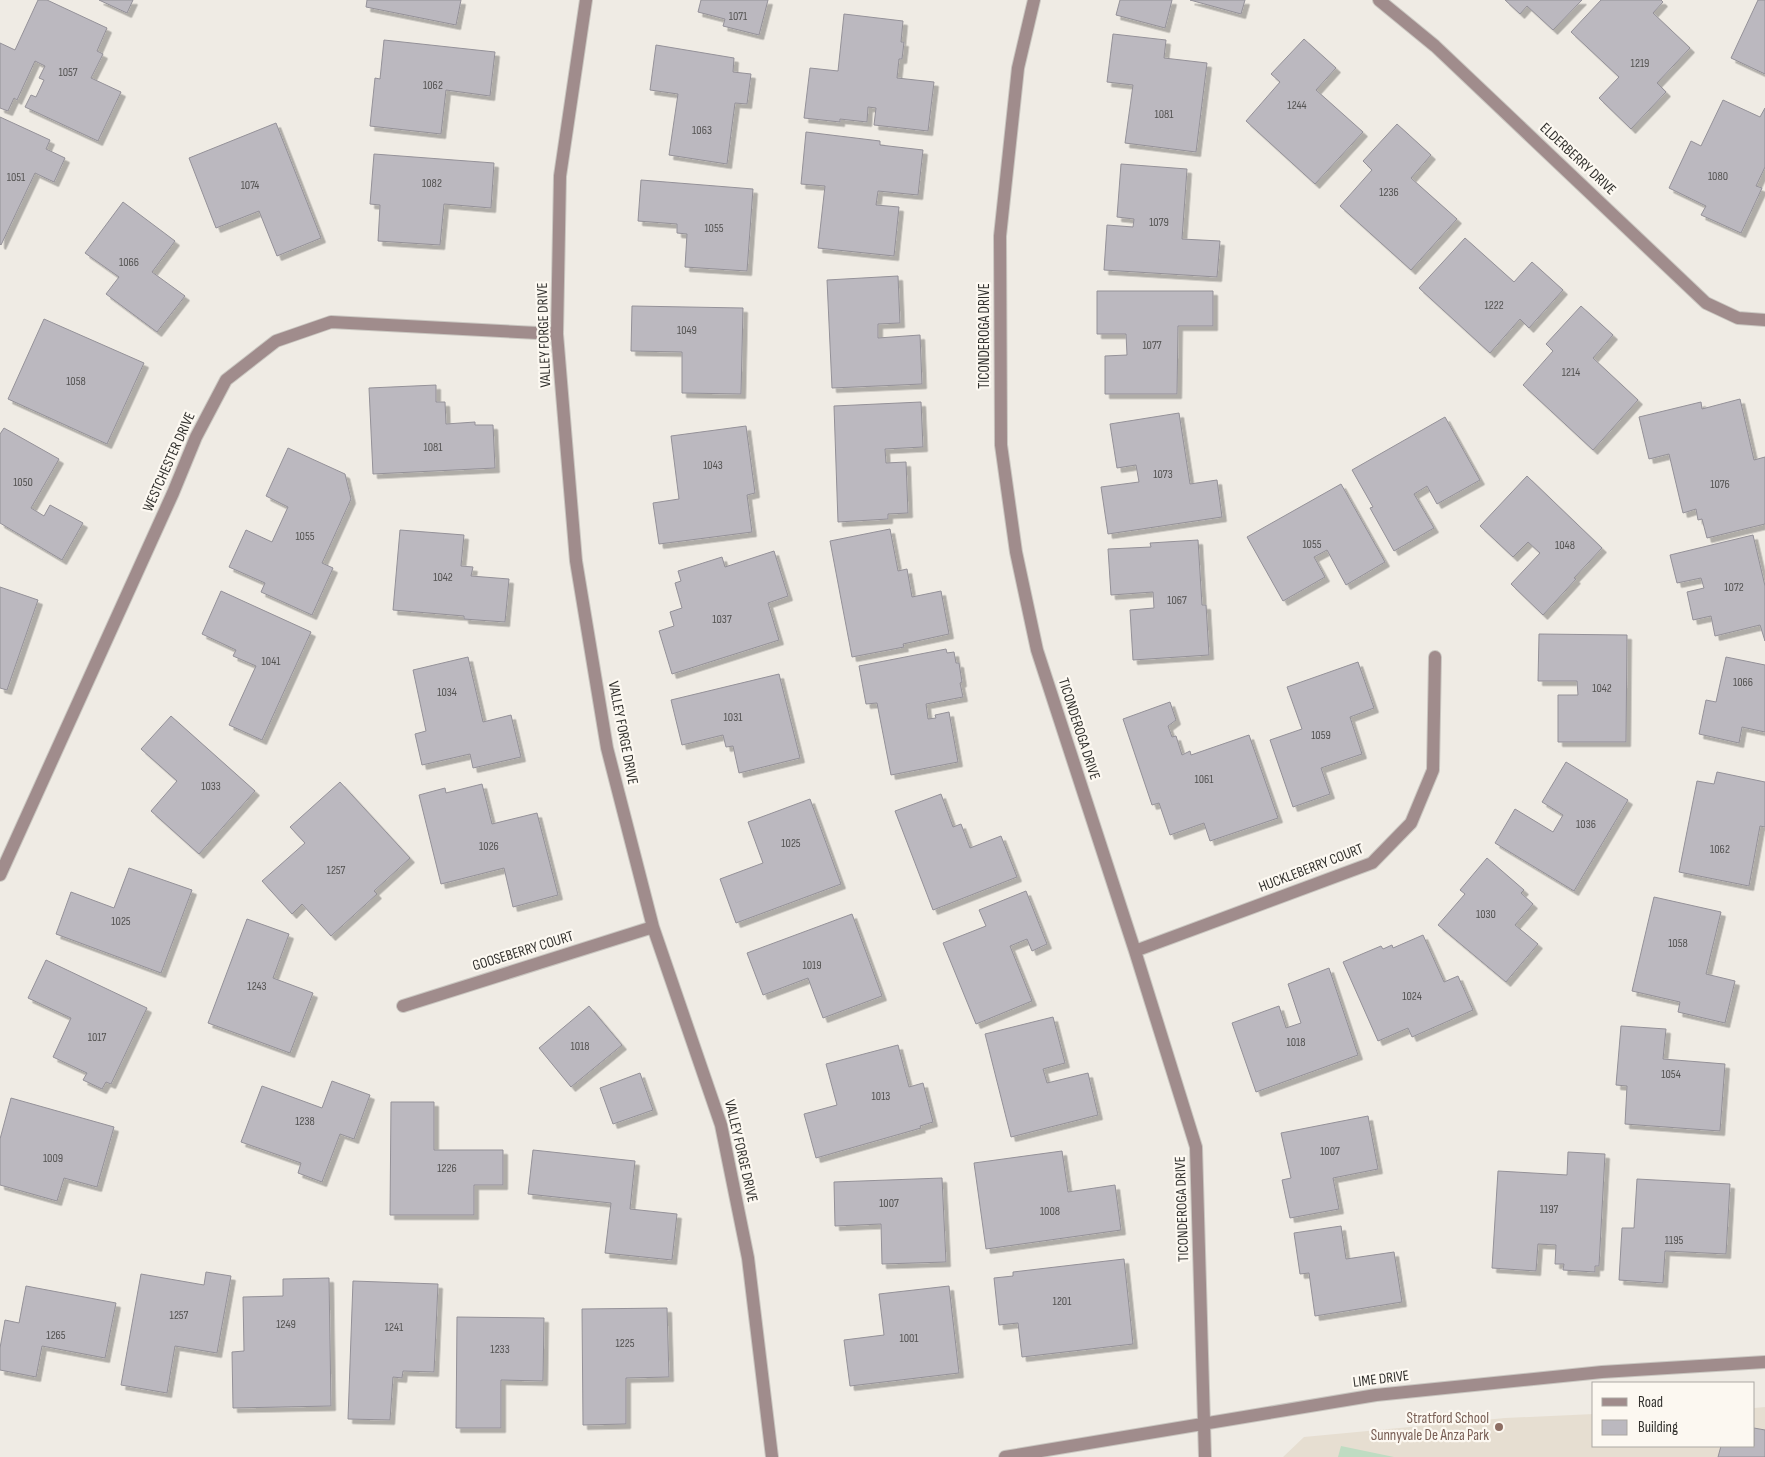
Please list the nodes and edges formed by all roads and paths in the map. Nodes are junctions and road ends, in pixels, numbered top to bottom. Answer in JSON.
{"nodes":[{"id":1,"x":586,"y":0,"type":"edge"},
{"id":2,"x":1034,"y":0,"type":"edge"},
{"id":3,"x":1379,"y":0,"type":"edge"},
{"id":4,"x":1765,"y":320,"type":"edge"},
{"id":5,"x":557,"y":334,"type":"junction"},
{"id":6,"x":1435,"y":657,"type":"dead end"},
{"id":7,"x":0,"y":875,"type":"edge"},
{"id":8,"x":653,"y":927,"type":"junction"},
{"id":9,"x":1135,"y":951,"type":"junction"},
{"id":10,"x":403,"y":1006,"type":"dead end"},
{"id":11,"x":1765,"y":1362,"type":"edge"},
{"id":12,"x":1204,"y":1424,"type":"junction"},
{"id":13,"x":772,"y":1457,"type":"edge"},
{"id":14,"x":1005,"y":1457,"type":"edge"},
{"id":15,"x":1204,"y":1457,"type":"edge"}],
"edges":[{"from":1,"to":5,"type":"street","name":"VALLEY FORGE DRIVE"},
{"from":2,"to":9,"type":"street","name":"TICONDEROGA DRIVE"},
{"from":3,"to":4,"type":"street","name":"ELDERBERRY DRIVE"},
{"from":5,"to":7,"type":"street","name":"WESTCHESTER DRIVE"},
{"from":5,"to":8,"type":"street","name":"VALLEY FORGE DRIVE"},
{"from":6,"to":9,"type":"street","name":"HUCKLEBERRY COURT"},
{"from":8,"to":10,"type":"street","name":"GOOSEBERRY COURT"},
{"from":8,"to":13,"type":"street","name":"VALLEY FORGE DRIVE"},
{"from":9,"to":12,"type":"street","name":"TICONDEROGA DRIVE"},
{"from":11,"to":12,"type":"street","name":"LIME DRIVE"},
{"from":12,"to":14,"type":"street","name":"LIME DRIVE"},
{"from":12,"to":15,"type":"street","name":"TICONDEROGA DRIVE"}]}
